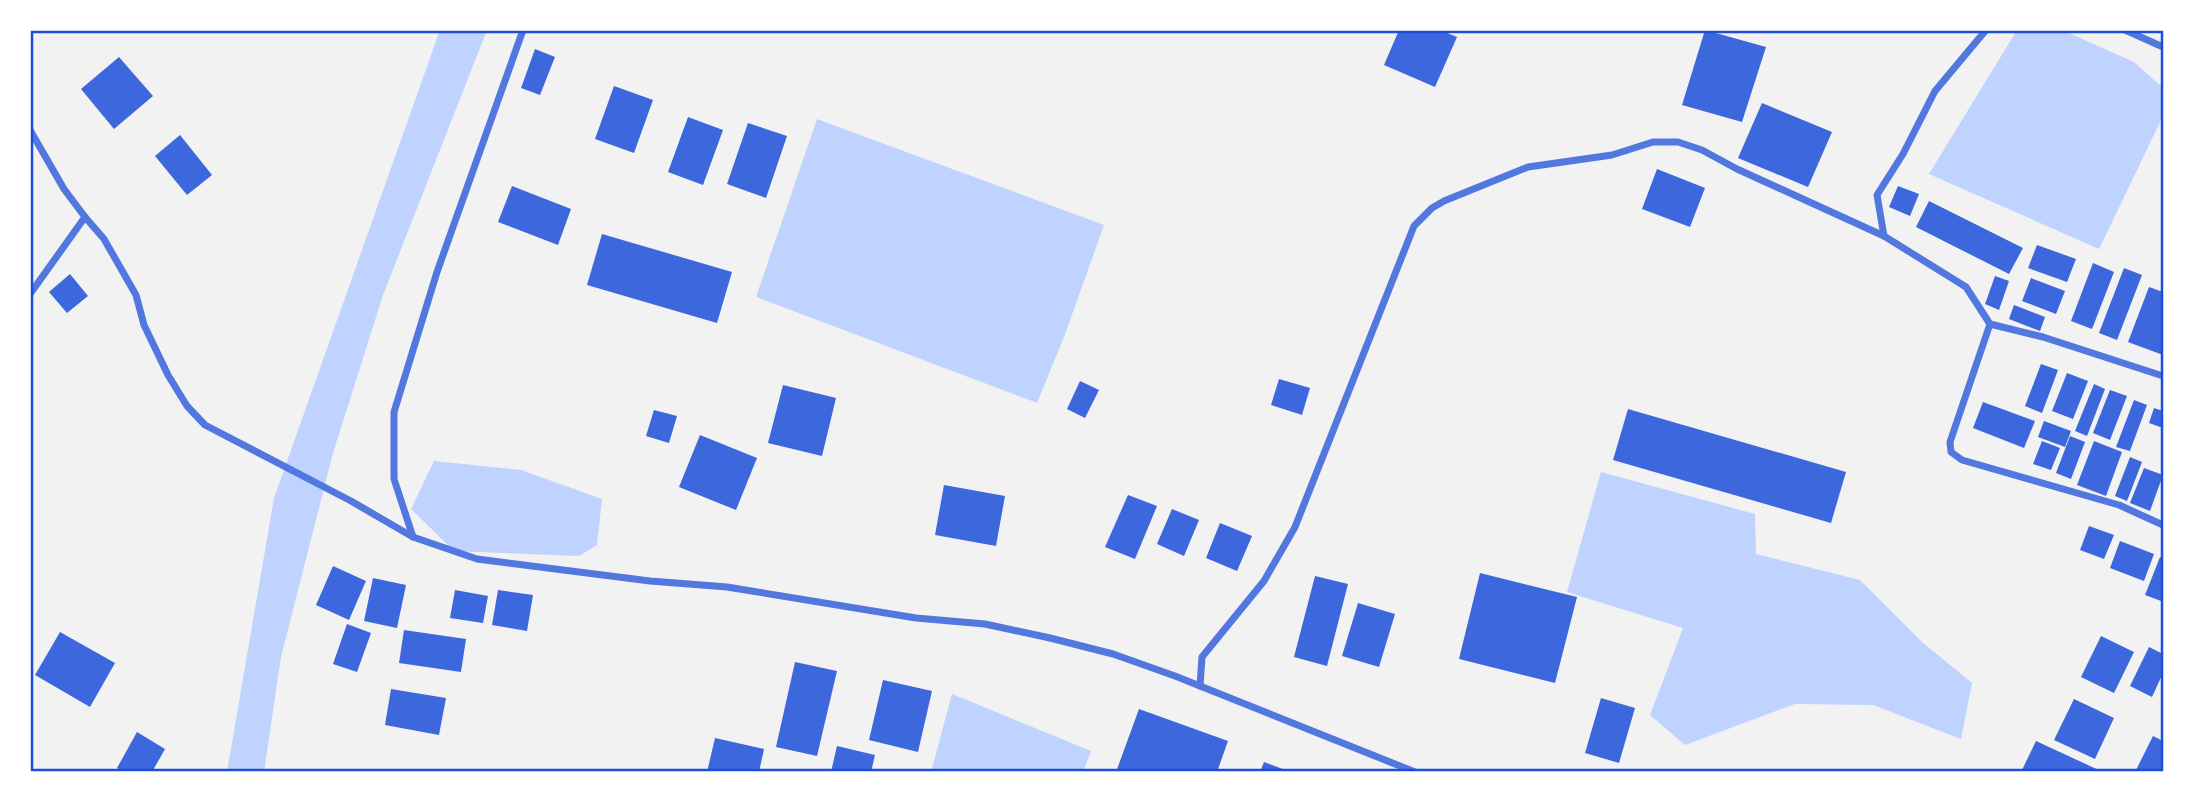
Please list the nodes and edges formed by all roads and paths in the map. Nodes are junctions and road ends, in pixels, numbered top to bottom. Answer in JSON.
{"nodes":[{"id":1,"x":523,"y":30,"type":"edge"},
{"id":2,"x":1986,"y":30,"type":"edge"},
{"id":3,"x":2125,"y":30,"type":"edge"},
{"id":4,"x":2163,"y":47,"type":"edge"},
{"id":5,"x":30,"y":130,"type":"edge"},
{"id":6,"x":85,"y":217,"type":"junction"},
{"id":7,"x":1884,"y":236,"type":"junction"},
{"id":8,"x":30,"y":294,"type":"edge"},
{"id":9,"x":1990,"y":324,"type":"junction"},
{"id":10,"x":2163,"y":376,"type":"edge"},
{"id":11,"x":2163,"y":525,"type":"edge"},
{"id":12,"x":413,"y":537,"type":"junction"},
{"id":13,"x":1200,"y":686,"type":"junction"},
{"id":14,"x":1415,"y":772,"type":"edge"}],
"edges":[{"from":1,"to":12,"type":"street"},
{"from":2,"to":7,"type":"street"},
{"from":3,"to":4,"type":"street"},
{"from":5,"to":6,"type":"street"},
{"from":6,"to":8,"type":"street"},
{"from":6,"to":12,"type":"street"},
{"from":7,"to":9,"type":"street"},
{"from":7,"to":13,"type":"street"},
{"from":9,"to":10,"type":"street"},
{"from":9,"to":11,"type":"street"},
{"from":12,"to":13,"type":"street"},
{"from":13,"to":14,"type":"street"}]}
